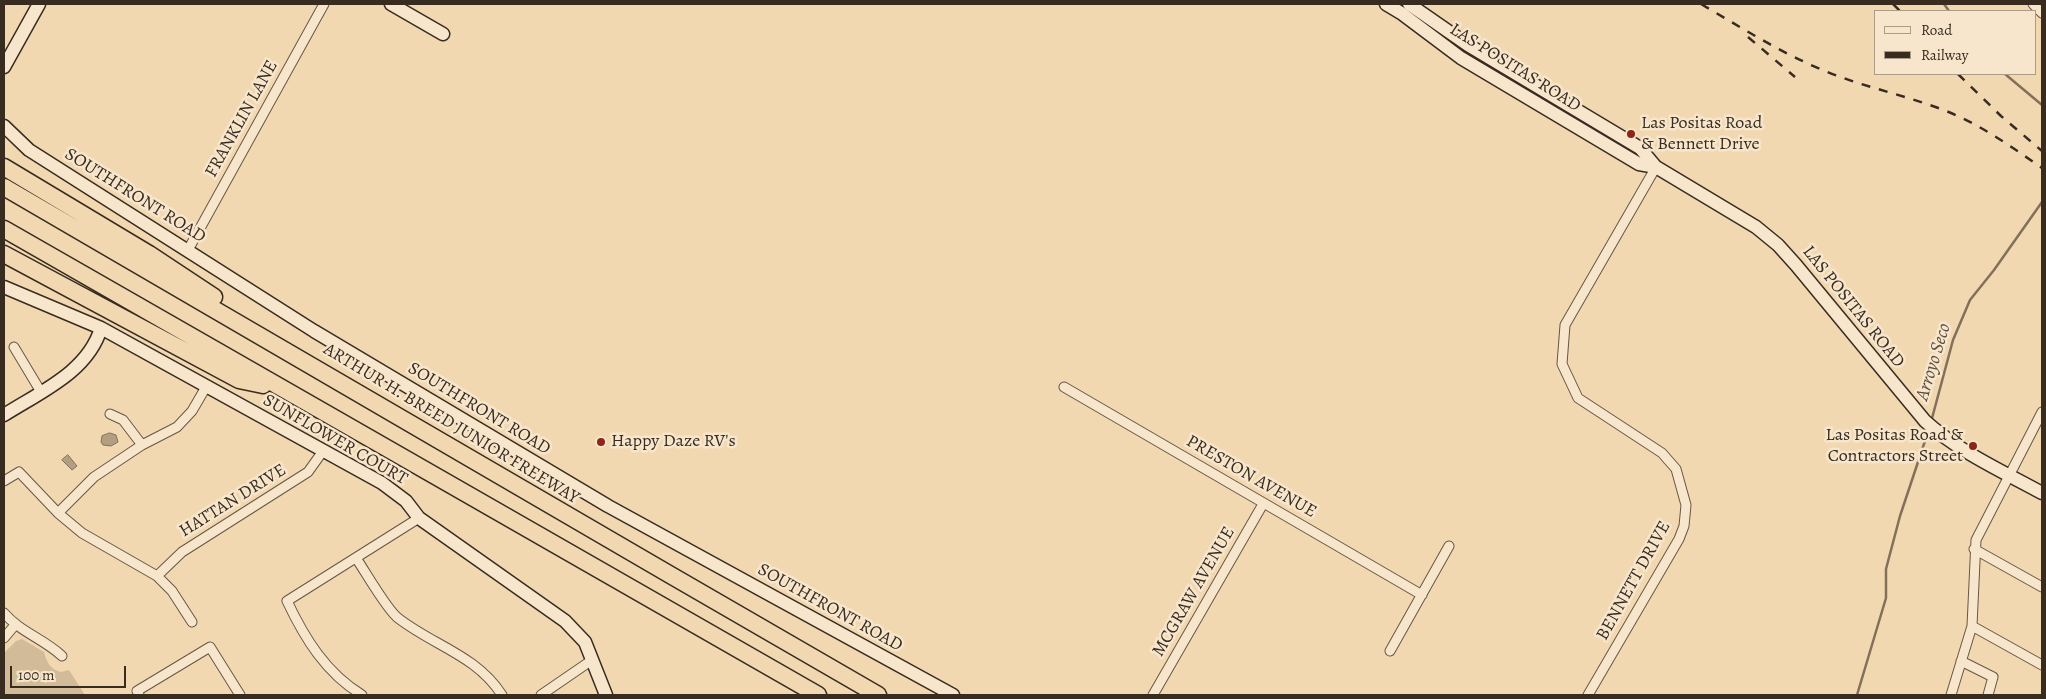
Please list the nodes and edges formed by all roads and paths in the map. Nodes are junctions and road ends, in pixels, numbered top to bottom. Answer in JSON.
{"nodes":[{"id":1,"x":39,"y":4,"type":"edge"},
{"id":2,"x":324,"y":4,"type":"edge"},
{"id":3,"x":392,"y":4,"type":"edge"},
{"id":4,"x":1386,"y":4,"type":"edge"},
{"id":5,"x":1409,"y":4,"type":"edge"},
{"id":6,"x":2033,"y":4,"type":"edge"},
{"id":7,"x":2042,"y":13,"type":"edge"},
{"id":8,"x":442,"y":34,"type":"dead end"},
{"id":9,"x":4,"y":67,"type":"edge"},
{"id":10,"x":4,"y":126,"type":"edge"},
{"id":11,"x":8,"y":167,"type":"edge"},
{"id":12,"x":1656,"y":167,"type":"junction"},
{"id":13,"x":4,"y":187,"type":"edge"},
{"id":14,"x":4,"y":229,"type":"edge"},
{"id":15,"x":188,"y":250,"type":"junction"},
{"id":16,"x":4,"y":254,"type":"edge"},
{"id":17,"x":12,"y":262,"type":"edge"},
{"id":18,"x":4,"y":287,"type":"edge"},
{"id":19,"x":236,"y":322,"type":"junction"},
{"id":20,"x":100,"y":328,"type":"junction"},
{"id":21,"x":14,"y":347,"type":"dead end"},
{"id":22,"x":206,"y":387,"type":"junction"},
{"id":23,"x":1064,"y":387,"type":"dead end"},
{"id":24,"x":277,"y":388,"type":"junction"},
{"id":25,"x":41,"y":392,"type":"junction"},
{"id":26,"x":2042,"y":412,"type":"edge"},
{"id":27,"x":110,"y":414,"type":"dead end"},
{"id":28,"x":4,"y":415,"type":"edge"},
{"id":29,"x":142,"y":445,"type":"junction"},
{"id":30,"x":324,"y":451,"type":"junction"},
{"id":31,"x":2008,"y":474,"type":"junction"},
{"id":32,"x":4,"y":481,"type":"edge"},
{"id":33,"x":2042,"y":493,"type":"edge"},
{"id":34,"x":1263,"y":504,"type":"junction"},
{"id":35,"x":58,"y":513,"type":"junction"},
{"id":36,"x":419,"y":518,"type":"junction"},
{"id":37,"x":1449,"y":546,"type":"dead end"},
{"id":38,"x":1974,"y":549,"type":"junction"},
{"id":39,"x":356,"y":558,"type":"junction"},
{"id":40,"x":157,"y":576,"type":"junction"},
{"id":41,"x":2042,"y":587,"type":"edge"},
{"id":42,"x":1422,"y":595,"type":"junction"},
{"id":43,"x":4,"y":613,"type":"edge"},
{"id":44,"x":192,"y":622,"type":"dead end"},
{"id":45,"x":15,"y":626,"type":"junction"},
{"id":46,"x":1972,"y":626,"type":"junction"},
{"id":47,"x":4,"y":638,"type":"edge"},
{"id":48,"x":1390,"y":651,"type":"dead end"},
{"id":49,"x":62,"y":656,"type":"dead end"},
{"id":50,"x":592,"y":660,"type":"junction"},
{"id":51,"x":1961,"y":661,"type":"junction"},
{"id":52,"x":2042,"y":665,"type":"edge"},
{"id":53,"x":138,"y":693,"type":"edge"},
{"id":54,"x":240,"y":695,"type":"edge"},
{"id":55,"x":362,"y":695,"type":"edge"},
{"id":56,"x":502,"y":695,"type":"edge"},
{"id":57,"x":541,"y":695,"type":"edge"},
{"id":58,"x":606,"y":695,"type":"edge"},
{"id":59,"x":818,"y":695,"type":"edge"},
{"id":60,"x":878,"y":695,"type":"edge"},
{"id":61,"x":952,"y":695,"type":"edge"},
{"id":62,"x":1153,"y":695,"type":"edge"},
{"id":63,"x":1588,"y":695,"type":"edge"},
{"id":64,"x":1951,"y":695,"type":"edge"},
{"id":65,"x":1988,"y":695,"type":"edge"}],
"edges":[{"from":1,"to":9,"type":"street"},
{"from":2,"to":15,"type":"street","name":"FRANKLIN LANE"},
{"from":3,"to":8,"type":"street"},
{"from":4,"to":12,"type":"street","name":"LAS POSITAS ROAD"},
{"from":5,"to":12,"type":"street","name":"LAS POSITAS ROAD"},
{"from":6,"to":7,"type":"street"},
{"from":10,"to":15,"type":"street","name":"SOUTHFRONT ROAD"},
{"from":11,"to":19,"type":"highway"},
{"from":12,"to":31,"type":"street","name":"LAS POSITAS ROAD"},
{"from":12,"to":63,"type":"street","name":"BENNETT DRIVE"},
{"from":13,"to":19,"type":"highway","name":"ARTHUR H. BREED JUNIOR FREEWAY"},
{"from":14,"to":24,"type":"highway"},
{"from":15,"to":61,"type":"street","name":"SOUTHFRONT ROAD"},
{"from":16,"to":17,"type":"highway"},
{"from":17,"to":24,"type":"highway"},
{"from":18,"to":20,"type":"street","name":"SUNFLOWER COURT"},
{"from":19,"to":60,"type":"highway","name":"ARTHUR H. BREED JUNIOR FREEWAY"},
{"from":20,"to":22,"type":"street","name":"SUNFLOWER COURT"},
{"from":20,"to":25,"type":"street"},
{"from":21,"to":25,"type":"street"},
{"from":22,"to":29,"type":"street"},
{"from":22,"to":30,"type":"street","name":"SUNFLOWER COURT"},
{"from":23,"to":34,"type":"street","name":"PRESTON AVENUE"},
{"from":24,"to":59,"type":"highway"},
{"from":25,"to":28,"type":"street"},
{"from":26,"to":31,"type":"street"},
{"from":27,"to":29,"type":"street"},
{"from":29,"to":35,"type":"street"},
{"from":30,"to":36,"type":"street","name":"SUNFLOWER COURT"},
{"from":30,"to":40,"type":"street","name":"HATTAN DRIVE"},
{"from":31,"to":33,"type":"street","name":"LAS POSITAS ROAD"},
{"from":31,"to":38,"type":"street"},
{"from":32,"to":35,"type":"street"},
{"from":34,"to":42,"type":"street","name":"PRESTON AVENUE"},
{"from":34,"to":62,"type":"street","name":"MCGRAW AVENUE"},
{"from":35,"to":40,"type":"street"},
{"from":36,"to":39,"type":"street"},
{"from":36,"to":50,"type":"street","name":"SUNFLOWER COURT"},
{"from":37,"to":42,"type":"street"},
{"from":38,"to":41,"type":"street"},
{"from":38,"to":46,"type":"street"},
{"from":39,"to":55,"type":"street"},
{"from":39,"to":56,"type":"street"},
{"from":40,"to":44,"type":"street"},
{"from":42,"to":48,"type":"street"},
{"from":43,"to":45,"type":"street"},
{"from":45,"to":47,"type":"street"},
{"from":45,"to":49,"type":"street"},
{"from":46,"to":51,"type":"street"},
{"from":46,"to":52,"type":"street"},
{"from":50,"to":57,"type":"street"},
{"from":50,"to":58,"type":"street","name":"SUNFLOWER COURT"},
{"from":51,"to":64,"type":"street"},
{"from":51,"to":65,"type":"street"},
{"from":53,"to":54,"type":"street"}]}
